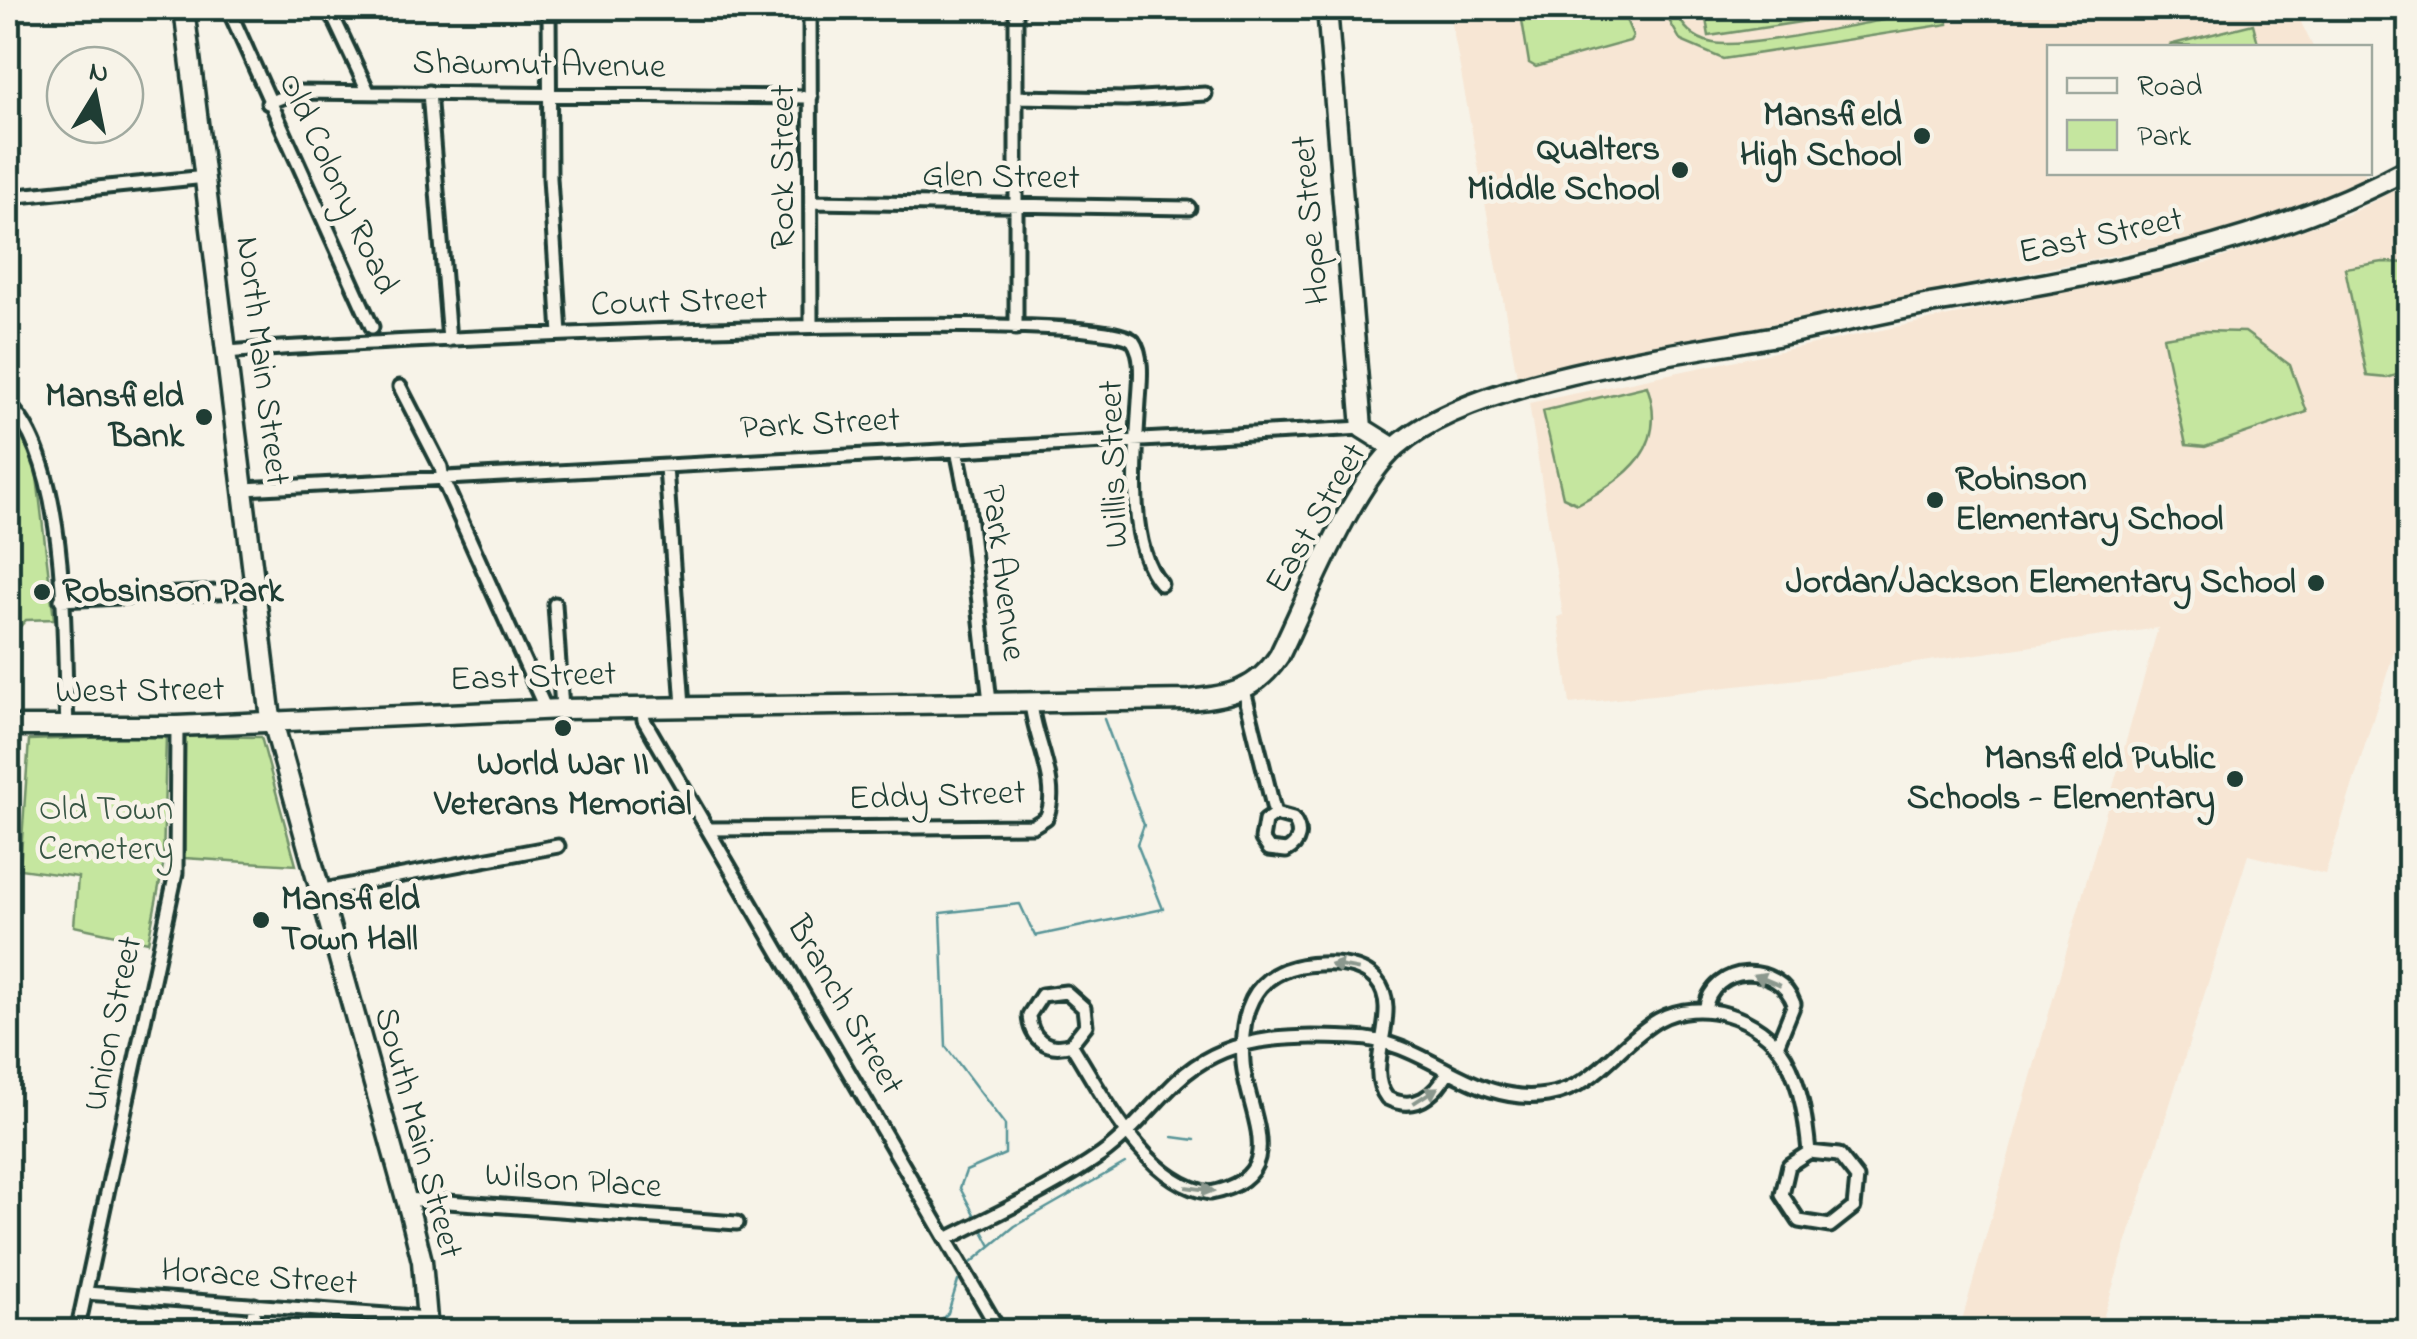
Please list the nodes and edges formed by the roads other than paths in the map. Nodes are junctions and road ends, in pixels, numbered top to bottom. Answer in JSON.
{"nodes":[{"id":1,"x":184,"y":8,"type":"edge"},
{"id":2,"x":228,"y":8,"type":"edge"},
{"id":3,"x":329,"y":8,"type":"edge"},
{"id":4,"x":549,"y":8,"type":"edge"},
{"id":5,"x":810,"y":8,"type":"edge"},
{"id":6,"x":1016,"y":8,"type":"edge"},
{"id":7,"x":1327,"y":8,"type":"edge"},
{"id":8,"x":368,"y":92,"type":"junction"},
{"id":9,"x":429,"y":92,"type":"junction"},
{"id":10,"x":550,"y":94,"type":"junction"},
{"id":11,"x":1205,"y":94,"type":"dead end"},
{"id":12,"x":811,"y":97,"type":"junction"},
{"id":13,"x":1016,"y":97,"type":"junction"},
{"id":14,"x":268,"y":102,"type":"junction"},
{"id":15,"x":2410,"y":168,"type":"edge"},
{"id":16,"x":206,"y":177,"type":"junction"},
{"id":17,"x":8,"y":197,"type":"edge"},
{"id":18,"x":812,"y":202,"type":"junction"},
{"id":19,"x":1016,"y":207,"type":"junction"},
{"id":20,"x":1189,"y":208,"type":"dead end"},
{"id":21,"x":811,"y":326,"type":"junction"},
{"id":22,"x":372,"y":328,"type":"dead end"},
{"id":23,"x":1016,"y":328,"type":"junction"},
{"id":24,"x":560,"y":334,"type":"junction"},
{"id":25,"x":1131,"y":338,"type":"joint"},
{"id":26,"x":449,"y":340,"type":"junction"},
{"id":27,"x":228,"y":352,"type":"junction"},
{"id":28,"x":400,"y":387,"type":"dead end"},
{"id":29,"x":8,"y":404,"type":"edge"},
{"id":30,"x":1362,"y":428,"type":"junction"},
{"id":31,"x":1137,"y":440,"type":"junction"},
{"id":32,"x":1394,"y":448,"type":"junction"},
{"id":33,"x":957,"y":450,"type":"junction"},
{"id":34,"x":666,"y":467,"type":"junction"},
{"id":35,"x":443,"y":480,"type":"junction"},
{"id":36,"x":244,"y":489,"type":"junction"},
{"id":37,"x":1161,"y":584,"type":"dead end"},
{"id":38,"x":256,"y":590,"type":"junction"},
{"id":39,"x":61,"y":600,"type":"junction"},
{"id":40,"x":555,"y":604,"type":"dead end"},
{"id":41,"x":1244,"y":690,"type":"junction"},
{"id":42,"x":990,"y":702,"type":"junction"},
{"id":43,"x":1031,"y":702,"type":"junction"},
{"id":44,"x":683,"y":706,"type":"junction"},
{"id":45,"x":642,"y":707,"type":"junction"},
{"id":46,"x":554,"y":709,"type":"junction"},
{"id":47,"x":274,"y":722,"type":"junction"},
{"id":48,"x":8,"y":726,"type":"edge"},
{"id":49,"x":178,"y":726,"type":"junction"},
{"id":50,"x":68,"y":727,"type":"junction"},
{"id":51,"x":1275,"y":814,"type":"dead end"},
{"id":52,"x":709,"y":829,"type":"junction"},
{"id":53,"x":558,"y":846,"type":"dead end"},
{"id":54,"x":318,"y":891,"type":"junction"},
{"id":55,"x":1705,"y":1010,"type":"junction"},
{"id":56,"x":1382,"y":1040,"type":"junction"},
{"id":57,"x":1246,"y":1042,"type":"junction"},
{"id":58,"x":1071,"y":1044,"type":"junction"},
{"id":59,"x":1777,"y":1046,"type":"junction"},
{"id":60,"x":1448,"y":1072,"type":"junction"},
{"id":61,"x":1126,"y":1131,"type":"junction"},
{"id":62,"x":1809,"y":1152,"type":"junction"},
{"id":63,"x":406,"y":1200,"type":"junction"},
{"id":64,"x":737,"y":1223,"type":"dead end"},
{"id":65,"x":948,"y":1238,"type":"junction"},
{"id":66,"x":86,"y":1292,"type":"junction"},
{"id":67,"x":254,"y":1305,"type":"junction"},
{"id":68,"x":428,"y":1325,"type":"edge"},
{"id":69,"x":77,"y":1332,"type":"edge"},
{"id":70,"x":250,"y":1332,"type":"edge"},
{"id":71,"x":1000,"y":1332,"type":"edge"}],
"edges":[{"from":1,"to":16,"type":"main road","name":"North Main Street"},
{"from":2,"to":14,"type":"street","name":"Old Colony Road"},
{"from":3,"to":8,"type":"street"},
{"from":4,"to":10,"type":"street"},
{"from":5,"to":12,"type":"street","name":"Rock Street"},
{"from":6,"to":13,"type":"street"},
{"from":7,"to":30,"type":"main road","name":"Hope Street"},
{"from":8,"to":9,"type":"street","name":"Shawmut Avenue"},
{"from":8,"to":14,"type":"street","name":"Shawmut Avenue"},
{"from":9,"to":10,"type":"street","name":"Shawmut Avenue"},
{"from":9,"to":26,"type":"street"},
{"from":10,"to":12,"type":"street","name":"Shawmut Avenue"},
{"from":10,"to":24,"type":"street"},
{"from":11,"to":13,"type":"street"},
{"from":12,"to":18,"type":"street","name":"Rock Street"},
{"from":13,"to":19,"type":"street"},
{"from":14,"to":22,"type":"street","name":"Old Colony Road"},
{"from":15,"to":32,"type":"main road","name":"East Street"},
{"from":16,"to":17,"type":"street"},
{"from":16,"to":27,"type":"main road","name":"North Main Street"},
{"from":18,"to":19,"type":"street","name":"Glen Street"},
{"from":18,"to":21,"type":"street","name":"Rock Street"},
{"from":19,"to":20,"type":"street","name":"Glen Street"},
{"from":19,"to":23,"type":"street"},
{"from":21,"to":23,"type":"street","name":"Court Street"},
{"from":21,"to":24,"type":"street","name":"Court Street"},
{"from":23,"to":25,"type":"street","name":"Court Street"},
{"from":24,"to":26,"type":"street","name":"Court Street"},
{"from":25,"to":31,"type":"street","name":"Willis Street"},
{"from":26,"to":27,"type":"street","name":"Court Street"},
{"from":27,"to":36,"type":"main road","name":"North Main Street"},
{"from":28,"to":35,"type":"street"},
{"from":29,"to":39,"type":"street"},
{"from":30,"to":31,"type":"street","name":"Park Street"},
{"from":30,"to":32,"type":"main road"},
{"from":31,"to":33,"type":"street","name":"Park Street"},
{"from":31,"to":37,"type":"street","name":"Willis Street"},
{"from":32,"to":41,"type":"main road","name":"East Street"},
{"from":33,"to":34,"type":"street","name":"Park Street"},
{"from":33,"to":42,"type":"street","name":"Park Avenue"},
{"from":34,"to":35,"type":"street","name":"Park Street"},
{"from":34,"to":44,"type":"street"},
{"from":35,"to":36,"type":"street","name":"Park Street"},
{"from":35,"to":46,"type":"street"},
{"from":36,"to":38,"type":"main road","name":"North Main Street"},
{"from":38,"to":39,"type":"street"},
{"from":38,"to":47,"type":"main road","name":"North Main Street"},
{"from":39,"to":50,"type":"street"},
{"from":40,"to":46,"type":"street"},
{"from":41,"to":43,"type":"main road","name":"East Street"},
{"from":41,"to":51,"type":"street"},
{"from":42,"to":43,"type":"main road","name":"East Street"},
{"from":42,"to":44,"type":"main road","name":"East Street"},
{"from":43,"to":52,"type":"street","name":"Eddy Street"},
{"from":44,"to":45,"type":"main road","name":"East Street"},
{"from":45,"to":46,"type":"main road","name":"East Street"},
{"from":45,"to":52,"type":"street","name":"Branch Street"},
{"from":46,"to":47,"type":"main road","name":"East Street"},
{"from":47,"to":49,"type":"main road","name":"West Street"},
{"from":47,"to":54,"type":"main road","name":"South Main Street"},
{"from":48,"to":50,"type":"main road","name":"West Street"},
{"from":49,"to":50,"type":"main road","name":"West Street"},
{"from":49,"to":66,"type":"street","name":"Union Street"},
{"from":52,"to":65,"type":"street","name":"Branch Street"},
{"from":53,"to":54,"type":"street"},
{"from":54,"to":63,"type":"main road","name":"South Main Street"},
{"from":55,"to":59,"type":"street"},
{"from":59,"to":55,"type":"street","one_way":true},
{"from":55,"to":60,"type":"street"},
{"from":56,"to":57,"type":"street"},
{"from":56,"to":57,"type":"street","one_way":true},
{"from":56,"to":60,"type":"street"},
{"from":56,"to":60,"type":"street","one_way":true},
{"from":57,"to":61,"type":"street"},
{"from":61,"to":57,"type":"street","one_way":true},
{"from":58,"to":58,"type":"street"},
{"from":58,"to":61,"type":"street"},
{"from":59,"to":62,"type":"street"},
{"from":61,"to":65,"type":"street"},
{"from":62,"to":62,"type":"street"},
{"from":63,"to":64,"type":"street","name":"Wilson Place"},
{"from":63,"to":68,"type":"main road","name":"South Main Street"},
{"from":65,"to":71,"type":"street","name":"Branch Street"},
{"from":66,"to":67,"type":"street","name":"Horace Street"},
{"from":66,"to":69,"type":"street","name":"Union Street"},
{"from":67,"to":68,"type":"street","name":"Horace Street"},
{"from":67,"to":70,"type":"street"}]}
